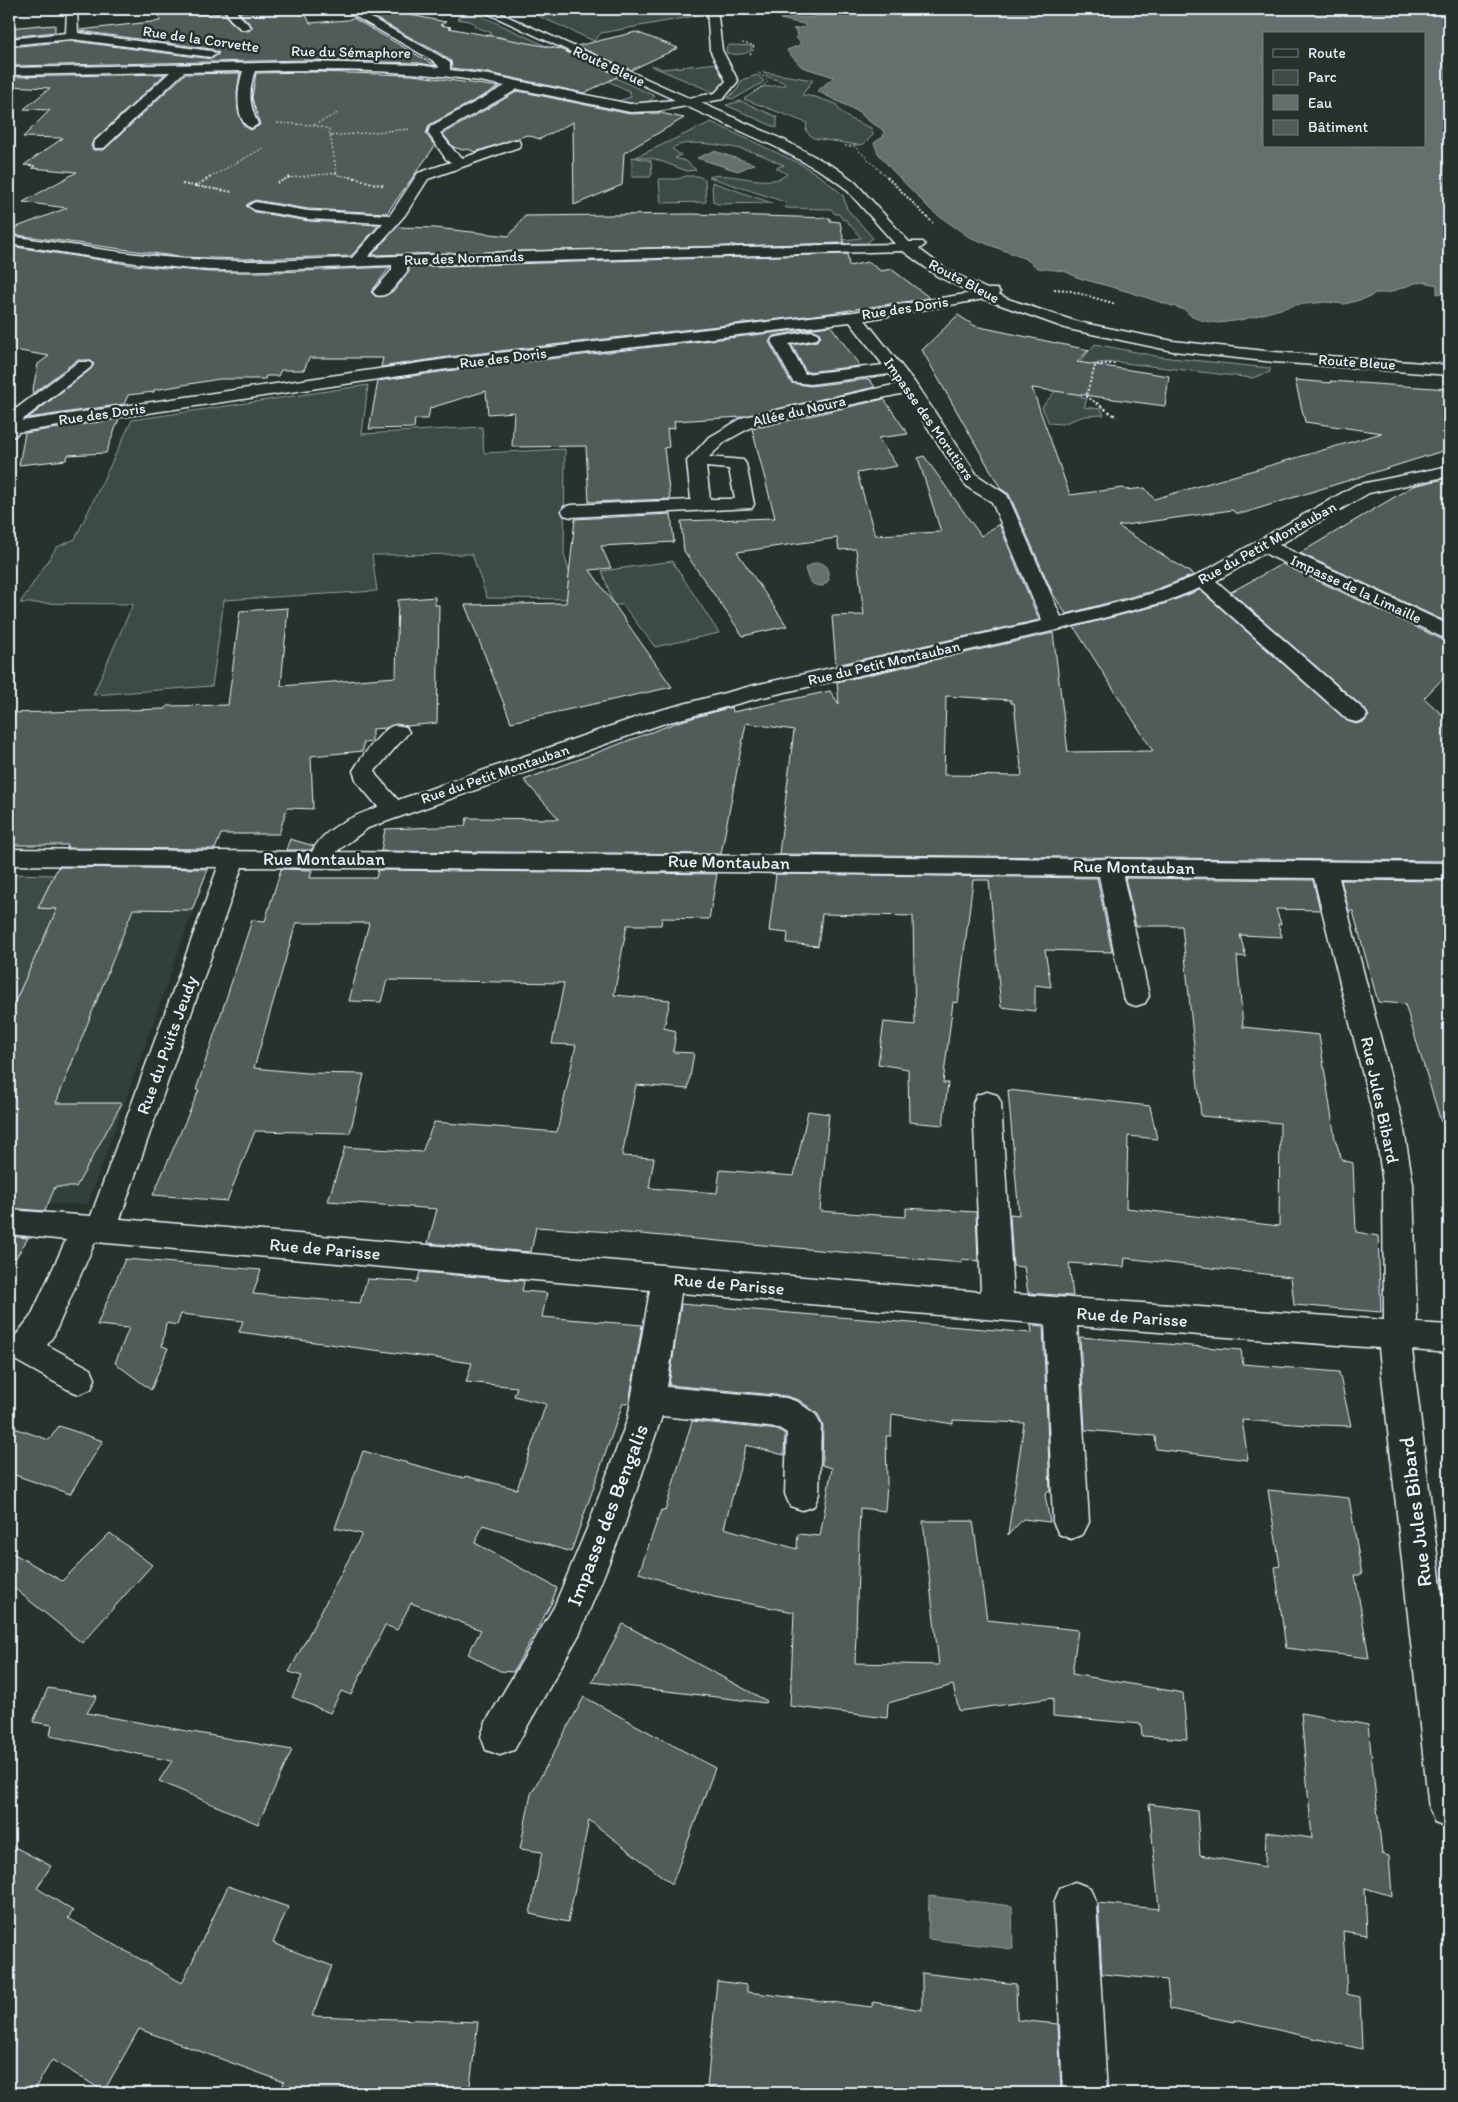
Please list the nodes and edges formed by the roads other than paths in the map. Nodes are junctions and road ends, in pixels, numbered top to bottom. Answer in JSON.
{"nodes":[{"id":1,"x":74,"y":9,"type":"edge"},
{"id":2,"x":230,"y":9,"type":"edge"},
{"id":3,"x":347,"y":9,"type":"edge"},
{"id":4,"x":484,"y":9,"type":"edge"},
{"id":5,"x":501,"y":9,"type":"edge"},
{"id":6,"x":712,"y":9,"type":"edge"},
{"id":7,"x":245,"y":27,"type":"dead end"},
{"id":8,"x":72,"y":36,"type":"junction"},
{"id":9,"x":9,"y":42,"type":"edge"},
{"id":10,"x":250,"y":67,"type":"junction"},
{"id":11,"x":268,"y":67,"type":"junction"},
{"id":12,"x":180,"y":69,"type":"junction"},
{"id":13,"x":9,"y":72,"type":"edge"},
{"id":14,"x":442,"y":72,"type":"junction"},
{"id":15,"x":516,"y":85,"type":"junction"},
{"id":16,"x":694,"y":102,"type":"junction"},
{"id":17,"x":252,"y":124,"type":"road end"},
{"id":18,"x":514,"y":144,"type":"dead end"},
{"id":19,"x":99,"y":145,"type":"dead end"},
{"id":20,"x":461,"y":162,"type":"junction"},
{"id":21,"x":258,"y":203,"type":"road end"},
{"id":22,"x":393,"y":219,"type":"junction"},
{"id":23,"x":9,"y":240,"type":"edge"},
{"id":24,"x":913,"y":246,"type":"junction"},
{"id":25,"x":399,"y":260,"type":"junction"},
{"id":26,"x":356,"y":262,"type":"junction"},
{"id":27,"x":381,"y":292,"type":"dead end"},
{"id":28,"x":992,"y":292,"type":"junction"},
{"id":29,"x":859,"y":323,"type":"junction"},
{"id":30,"x":1449,"y":361,"type":"edge"},
{"id":31,"x":84,"y":365,"type":"dead end"},
{"id":32,"x":894,"y":368,"type":"junction"},
{"id":33,"x":1449,"y":370,"type":"edge"},
{"id":34,"x":909,"y":387,"type":"junction"},
{"id":35,"x":9,"y":428,"type":"edge"},
{"id":36,"x":9,"y":435,"type":"edge"},
{"id":37,"x":696,"y":462,"type":"junction"},
{"id":38,"x":1449,"y":471,"type":"edge"},
{"id":39,"x":701,"y":506,"type":"junction"},
{"id":40,"x":571,"y":511,"type":"dead end"},
{"id":41,"x":1263,"y":545,"type":"junction"},
{"id":42,"x":1203,"y":580,"type":"junction"},
{"id":43,"x":1054,"y":625,"type":"junction"},
{"id":44,"x":1449,"y":633,"type":"edge"},
{"id":45,"x":1356,"y":715,"type":"dead end"},
{"id":46,"x":398,"y":732,"type":"dead end"},
{"id":47,"x":394,"y":810,"type":"junction"},
{"id":48,"x":9,"y":857,"type":"edge"},
{"id":49,"x":321,"y":858,"type":"junction"},
{"id":50,"x":233,"y":859,"type":"junction"},
{"id":51,"x":1108,"y":866,"type":"junction"},
{"id":52,"x":1324,"y":869,"type":"junction"},
{"id":53,"x":1449,"y":871,"type":"edge"},
{"id":54,"x":1136,"y":996,"type":"dead end"},
{"id":55,"x":987,"y":1103,"type":"dead end"},
{"id":56,"x":9,"y":1222,"type":"edge"},
{"id":57,"x":93,"y":1229,"type":"junction"},
{"id":58,"x":668,"y":1278,"type":"junction"},
{"id":59,"x":998,"y":1307,"type":"junction"},
{"id":60,"x":1060,"y":1312,"type":"junction"},
{"id":61,"x":1399,"y":1335,"type":"junction"},
{"id":62,"x":1449,"y":1340,"type":"edge"},
{"id":63,"x":79,"y":1379,"type":"dead end"},
{"id":64,"x":648,"y":1400,"type":"junction"},
{"id":65,"x":802,"y":1494,"type":"dead end"},
{"id":66,"x":1071,"y":1522,"type":"dead end"},
{"id":67,"x":1444,"y":1724,"type":"edge"},
{"id":68,"x":500,"y":1736,"type":"dead end"},
{"id":69,"x":1449,"y":1809,"type":"edge"},
{"id":70,"x":1075,"y":1903,"type":"dead end"},
{"id":71,"x":1086,"y":2093,"type":"edge"}],
"edges":[{"from":1,"to":8,"type":"street"},
{"from":2,"to":7,"type":"street"},
{"from":3,"to":14,"type":"street"},
{"from":4,"to":16,"type":"street","name":"Route Bleue"},
{"from":5,"to":16,"type":"street","name":"Route Bleue"},
{"from":6,"to":16,"type":"street","name":"Rue du Sémaphore"},
{"from":8,"to":9,"type":"street","name":"Rue de la Corvette"},
{"from":8,"to":11,"type":"street","name":"Rue de la Corvette"},
{"from":10,"to":11,"type":"street","name":"Rue du Sémaphore"},
{"from":10,"to":12,"type":"street","name":"Rue du Sémaphore"},
{"from":10,"to":17,"type":"street"},
{"from":11,"to":14,"type":"street","name":"Rue du Sémaphore"},
{"from":12,"to":13,"type":"street","name":"Rue du Sémaphore"},
{"from":12,"to":19,"type":"street"},
{"from":14,"to":15,"type":"street","name":"Rue du Sémaphore"},
{"from":15,"to":16,"type":"street","name":"Rue du Sémaphore"},
{"from":15,"to":20,"type":"street"},
{"from":16,"to":24,"type":"street","name":"Route Bleue"},
{"from":18,"to":20,"type":"street"},
{"from":20,"to":22,"type":"street"},
{"from":21,"to":22,"type":"street"},
{"from":22,"to":26,"type":"street"},
{"from":23,"to":26,"type":"street","name":"Rue des Normands"},
{"from":24,"to":25,"type":"street","name":"Rue des Normands"},
{"from":24,"to":28,"type":"street","name":"Route Bleue"},
{"from":25,"to":26,"type":"street","name":"Rue des Normands"},
{"from":25,"to":27,"type":"street"},
{"from":28,"to":29,"type":"street","name":"Rue des Doris"},
{"from":28,"to":30,"type":"street","name":"Route Bleue"},
{"from":28,"to":33,"type":"street","name":"Route Bleue"},
{"from":29,"to":32,"type":"street","name":"Impasse des Morutiers"},
{"from":29,"to":32,"type":"street"},
{"from":29,"to":35,"type":"street","name":"Rue des Doris"},
{"from":31,"to":35,"type":"street"},
{"from":32,"to":34,"type":"street","name":"Impasse des Morutiers"},
{"from":34,"to":37,"type":"street","name":"Allée du Noura"},
{"from":34,"to":43,"type":"street","name":"Impasse des Morutiers"},
{"from":35,"to":36,"type":"street"},
{"from":37,"to":39,"type":"street"},
{"from":37,"to":39,"type":"street"},
{"from":38,"to":41,"type":"street","name":"Rue du Petit Montauban"},
{"from":39,"to":40,"type":"street"},
{"from":41,"to":42,"type":"street","name":"Rue du Petit Montauban"},
{"from":41,"to":44,"type":"street","name":"Impasse de la Limaille"},
{"from":42,"to":43,"type":"street","name":"Rue du Petit Montauban"},
{"from":42,"to":45,"type":"street"},
{"from":43,"to":47,"type":"street","name":"Rue du Petit Montauban"},
{"from":46,"to":47,"type":"street"},
{"from":47,"to":49,"type":"street","name":"Rue du Petit Montauban"},
{"from":48,"to":50,"type":"street","name":"Rue Montauban"},
{"from":49,"to":50,"type":"street","name":"Rue Montauban"},
{"from":49,"to":51,"type":"street","name":"Rue Montauban"},
{"from":50,"to":57,"type":"street","name":"Rue du Puits Jeudy"},
{"from":51,"to":52,"type":"street","name":"Rue Montauban"},
{"from":51,"to":54,"type":"street"},
{"from":52,"to":53,"type":"street","name":"Rue Montauban"},
{"from":52,"to":61,"type":"street","name":"Rue Jules Bibard"},
{"from":55,"to":59,"type":"street"},
{"from":56,"to":57,"type":"street","name":"Rue de Parisse"},
{"from":57,"to":58,"type":"street","name":"Rue de Parisse"},
{"from":57,"to":63,"type":"street","name":"Rue du Puits Jeudy"},
{"from":58,"to":59,"type":"street","name":"Rue de Parisse"},
{"from":58,"to":64,"type":"street","name":"Impasse des Bengalis"},
{"from":59,"to":60,"type":"street","name":"Rue de Parisse"},
{"from":60,"to":61,"type":"street","name":"Rue de Parisse"},
{"from":60,"to":66,"type":"street"},
{"from":61,"to":62,"type":"street","name":"Rue de Parisse"},
{"from":61,"to":67,"type":"street","name":"Rue Jules Bibard"},
{"from":64,"to":65,"type":"street"},
{"from":64,"to":68,"type":"street","name":"Impasse des Bengalis"},
{"from":67,"to":69,"type":"street","name":"Rue Jules Bibard"},
{"from":70,"to":71,"type":"street"}]}
